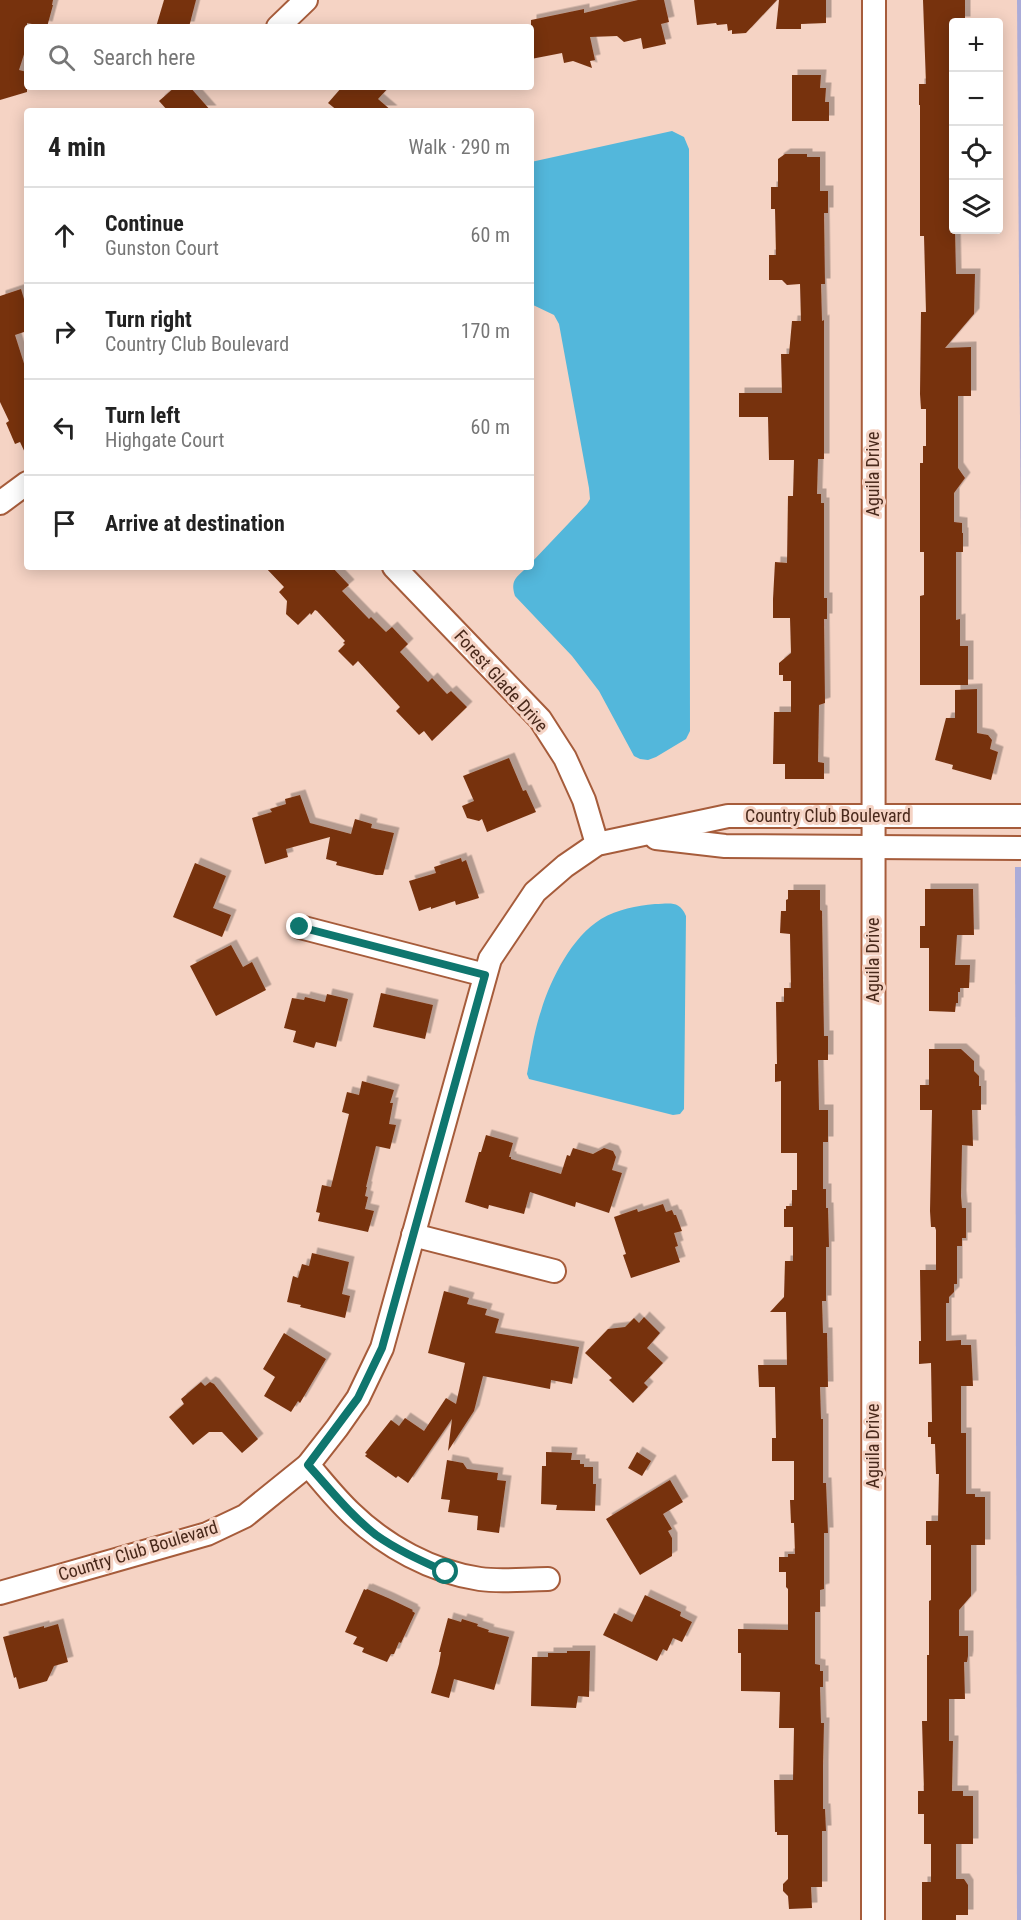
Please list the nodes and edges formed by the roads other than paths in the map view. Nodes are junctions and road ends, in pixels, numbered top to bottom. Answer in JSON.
{"nodes":[{"id":1,"x":306,"y":0,"type":"edge"},
{"id":2,"x":874,"y":0,"type":"edge"},
{"id":3,"x":282,"y":24,"type":"edge"},
{"id":4,"x":24,"y":485,"type":"edge"},
{"id":5,"x":0,"y":501,"type":"edge"},
{"id":6,"x":397,"y":570,"type":"edge"},
{"id":7,"x":873,"y":816,"type":"junction"},
{"id":8,"x":1021,"y":816,"type":"edge"},
{"id":9,"x":637,"y":836,"type":"junction"},
{"id":10,"x":597,"y":844,"type":"junction"},
{"id":11,"x":873,"y":848,"type":"junction"},
{"id":12,"x":1021,"y":848,"type":"edge"},
{"id":13,"x":300,"y":927,"type":"dead end"},
{"id":14,"x":485,"y":975,"type":"junction"},
{"id":15,"x":413,"y":1235,"type":"junction"},
{"id":16,"x":554,"y":1271,"type":"dead end"},
{"id":17,"x":308,"y":1465,"type":"junction"},
{"id":18,"x":548,"y":1579,"type":"dead end"},
{"id":19,"x":0,"y":1593,"type":"edge"},
{"id":20,"x":873,"y":1920,"type":"edge"}],
"edges":[{"from":1,"to":3,"type":"street"},
{"from":2,"to":7,"type":"street","name":"Aguila Drive"},
{"from":4,"to":5,"type":"street"},
{"from":6,"to":10,"type":"street","name":"Forest Glade Drive"},
{"from":7,"to":8,"type":"street","name":"Country Club Boulevard"},
{"from":7,"to":9,"type":"street","name":"Country Club Boulevard"},
{"from":7,"to":11,"type":"street","name":"Aguila Drive"},
{"from":9,"to":10,"type":"street","name":"Country Club Boulevard"},
{"from":9,"to":11,"type":"street","name":"Country Club Boulevard"},
{"from":10,"to":14,"type":"street","name":"Country Club Boulevard"},
{"from":11,"to":12,"type":"street","name":"Country Club Boulevard"},
{"from":11,"to":20,"type":"street","name":"Aguila Drive"},
{"from":13,"to":14,"type":"street"},
{"from":14,"to":15,"type":"street","name":"Country Club Boulevard"},
{"from":15,"to":16,"type":"street"},
{"from":15,"to":17,"type":"street","name":"Country Club Boulevard"},
{"from":17,"to":18,"type":"street"},
{"from":17,"to":19,"type":"street","name":"Country Club Boulevard"}]}
